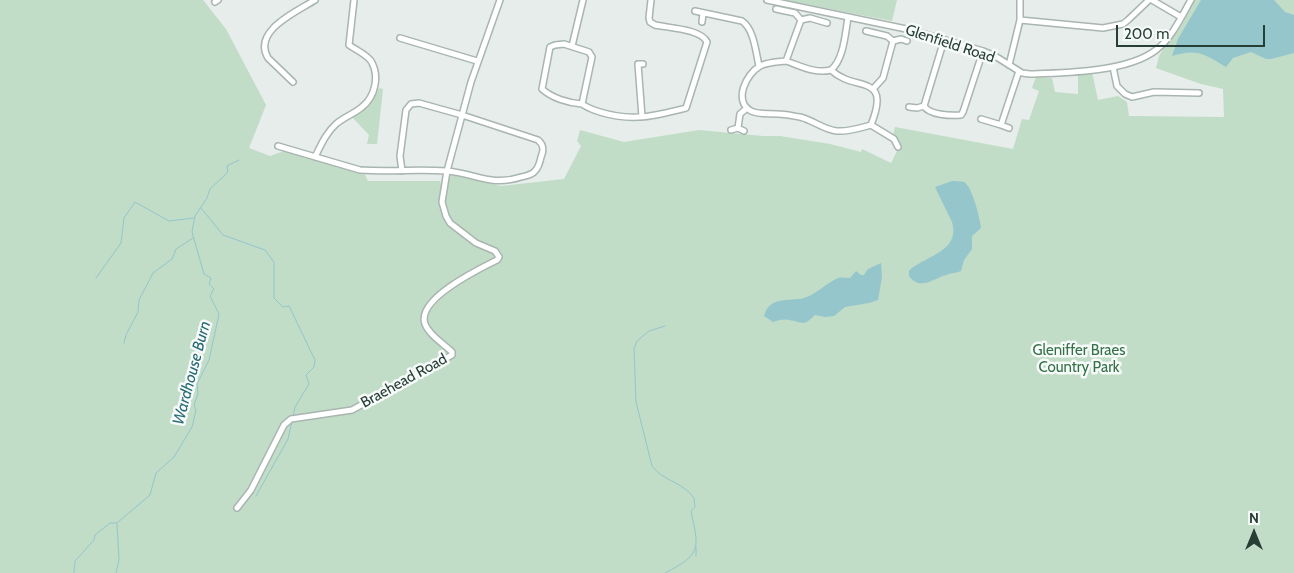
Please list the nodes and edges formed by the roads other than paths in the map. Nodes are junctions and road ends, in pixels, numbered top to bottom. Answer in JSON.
{"nodes":[{"id":1,"x":315,"y":0,"type":"edge"},
{"id":2,"x":354,"y":0,"type":"edge"},
{"id":3,"x":500,"y":0,"type":"edge"},
{"id":4,"x":583,"y":0,"type":"edge"},
{"id":5,"x":651,"y":0,"type":"edge"},
{"id":6,"x":767,"y":0,"type":"edge"},
{"id":7,"x":1020,"y":0,"type":"edge"},
{"id":8,"x":1150,"y":0,"type":"edge"},
{"id":9,"x":1191,"y":0,"type":"edge"},
{"id":10,"x":776,"y":9,"type":"dead end"},
{"id":11,"x":695,"y":11,"type":"dead end"},
{"id":12,"x":703,"y":13,"type":"junction"},
{"id":13,"x":848,"y":18,"type":"junction"},
{"id":14,"x":1181,"y":18,"type":"junction"},
{"id":15,"x":801,"y":20,"type":"junction"},
{"id":16,"x":1020,"y":20,"type":"junction"},
{"id":17,"x":702,"y":22,"type":"dead end"},
{"id":18,"x":827,"y":23,"type":"dead end"},
{"id":19,"x":866,"y":31,"type":"dead end"},
{"id":20,"x":400,"y":38,"type":"dead end"},
{"id":21,"x":944,"y":40,"type":"junction"},
{"id":22,"x":893,"y":41,"type":"junction"},
{"id":23,"x":907,"y":41,"type":"dead end"},
{"id":24,"x":572,"y":46,"type":"junction"},
{"id":25,"x":983,"y":52,"type":"junction"},
{"id":26,"x":477,"y":61,"type":"junction"},
{"id":27,"x":786,"y":61,"type":"junction"},
{"id":28,"x":643,"y":64,"type":"dead end"},
{"id":29,"x":1009,"y":64,"type":"junction"},
{"id":30,"x":759,"y":66,"type":"junction"},
{"id":31,"x":1113,"y":67,"type":"junction"},
{"id":32,"x":830,"y":70,"type":"junction"},
{"id":33,"x":1019,"y":71,"type":"junction"},
{"id":34,"x":293,"y":82,"type":"dead end"},
{"id":35,"x":1186,"y":84,"type":"dead end"},
{"id":36,"x":873,"y":89,"type":"junction"},
{"id":37,"x":1186,"y":92,"type":"junction"},
{"id":38,"x":1199,"y":93,"type":"dead end"},
{"id":39,"x":582,"y":104,"type":"junction"},
{"id":40,"x":924,"y":106,"type":"junction"},
{"id":41,"x":909,"y":107,"type":"dead end"},
{"id":42,"x":747,"y":108,"type":"junction"},
{"id":43,"x":462,"y":115,"type":"junction"},
{"id":44,"x":642,"y":117,"type":"junction"},
{"id":45,"x":982,"y":119,"type":"dead end"},
{"id":46,"x":871,"y":125,"type":"junction"},
{"id":47,"x":1001,"y":125,"type":"junction"},
{"id":48,"x":1009,"y":128,"type":"dead end"},
{"id":49,"x":731,"y":130,"type":"dead end"},
{"id":50,"x":278,"y":146,"type":"dead end"},
{"id":51,"x":898,"y":147,"type":"dead end"},
{"id":52,"x":315,"y":157,"type":"junction"},
{"id":53,"x":402,"y":171,"type":"junction"},
{"id":54,"x":447,"y":171,"type":"junction"},
{"id":55,"x":237,"y":508,"type":"dead end"}],
"edges":[{"from":1,"to":34,"type":"street"},
{"from":2,"to":52,"type":"street"},
{"from":3,"to":26,"type":"street","name":"Braehead Road"},
{"from":4,"to":24,"type":"street"},
{"from":5,"to":44,"type":"street"},
{"from":6,"to":13,"type":"street","name":"Glenfield Road"},
{"from":7,"to":16,"type":"street"},
{"from":8,"to":14,"type":"street"},
{"from":8,"to":16,"type":"street"},
{"from":9,"to":14,"type":"street","name":"Glenfield Road"},
{"from":10,"to":15,"type":"street"},
{"from":11,"to":12,"type":"street"},
{"from":12,"to":17,"type":"street"},
{"from":12,"to":30,"type":"street"},
{"from":13,"to":21,"type":"street","name":"Glenfield Road"},
{"from":13,"to":32,"type":"street"},
{"from":14,"to":31,"type":"street","name":"Glenfield Road"},
{"from":15,"to":18,"type":"street"},
{"from":15,"to":27,"type":"street"},
{"from":16,"to":29,"type":"street"},
{"from":19,"to":22,"type":"street"},
{"from":20,"to":26,"type":"street"},
{"from":21,"to":25,"type":"street","name":"Glenfield Road"},
{"from":21,"to":40,"type":"street"},
{"from":22,"to":23,"type":"street"},
{"from":22,"to":36,"type":"street"},
{"from":24,"to":39,"type":"street"},
{"from":24,"to":39,"type":"street"},
{"from":25,"to":29,"type":"street","name":"Glenfield Road"},
{"from":25,"to":40,"type":"street"},
{"from":26,"to":43,"type":"street","name":"Braehead Road"},
{"from":27,"to":30,"type":"street"},
{"from":27,"to":32,"type":"street"},
{"from":28,"to":44,"type":"street"},
{"from":29,"to":33,"type":"street","name":"Glenfield Road"},
{"from":30,"to":42,"type":"street"},
{"from":31,"to":33,"type":"street","name":"Glenfield Road"},
{"from":31,"to":37,"type":"street"},
{"from":32,"to":36,"type":"street"},
{"from":33,"to":47,"type":"street"},
{"from":35,"to":37,"type":"street"},
{"from":36,"to":46,"type":"street"},
{"from":37,"to":38,"type":"street"},
{"from":39,"to":44,"type":"street"},
{"from":40,"to":41,"type":"street"},
{"from":42,"to":46,"type":"street"},
{"from":42,"to":49,"type":"street"},
{"from":43,"to":53,"type":"street"},
{"from":43,"to":54,"type":"street","name":"Braehead Road"},
{"from":43,"to":54,"type":"street"},
{"from":45,"to":47,"type":"street"},
{"from":46,"to":51,"type":"street"},
{"from":47,"to":48,"type":"street"},
{"from":50,"to":52,"type":"street"},
{"from":52,"to":53,"type":"street"},
{"from":53,"to":54,"type":"street"},
{"from":54,"to":55,"type":"street","name":"Braehead Road"}]}
